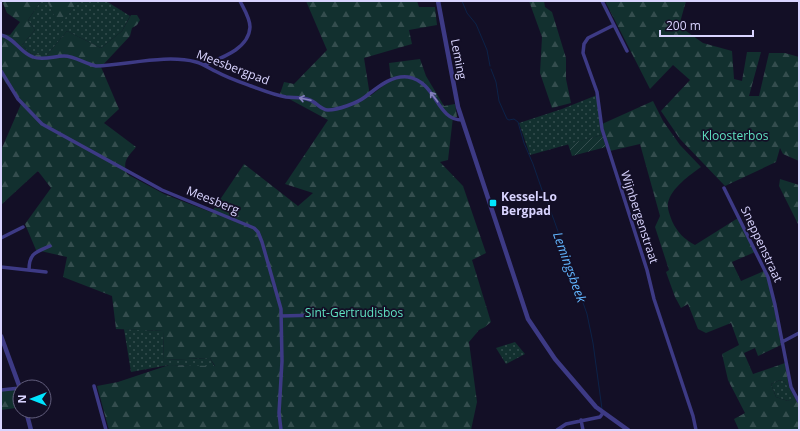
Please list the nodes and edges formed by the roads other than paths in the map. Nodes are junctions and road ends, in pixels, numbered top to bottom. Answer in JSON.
{"nodes":[{"id":1,"x":240,"y":1,"type":"edge"},
{"id":2,"x":438,"y":1,"type":"edge"},
{"id":3,"x":602,"y":1,"type":"edge"},
{"id":4,"x":614,"y":25,"type":"junction"},
{"id":5,"x":1,"y":35,"type":"edge"},
{"id":6,"x":627,"y":51,"type":"dead end"},
{"id":7,"x":204,"y":65,"type":"junction"},
{"id":8,"x":1,"y":71,"type":"edge"},
{"id":9,"x":462,"y":120,"type":"junction"},
{"id":10,"x":724,"y":188,"type":"dead end"},
{"id":11,"x":23,"y":227,"type":"dead end"},
{"id":12,"x":1,"y":238,"type":"edge"},
{"id":13,"x":50,"y":246,"type":"dead end"},
{"id":14,"x":1,"y":267,"type":"edge"},
{"id":15,"x":29,"y":270,"type":"junction"},
{"id":16,"x":46,"y":272,"type":"dead end"},
{"id":17,"x":319,"y":315,"type":"dead end"},
{"id":18,"x":281,"y":316,"type":"junction"},
{"id":19,"x":799,"y":333,"type":"edge"},
{"id":20,"x":1,"y":336,"type":"edge"},
{"id":21,"x":782,"y":342,"type":"junction"},
{"id":22,"x":17,"y":379,"type":"edge"},
{"id":23,"x":94,"y":386,"type":"dead end"},
{"id":24,"x":12,"y":389,"type":"edge"},
{"id":25,"x":1,"y":390,"type":"edge"},
{"id":26,"x":799,"y":402,"type":"edge"},
{"id":27,"x":603,"y":413,"type":"junction"},
{"id":28,"x":28,"y":419,"type":"edge"},
{"id":29,"x":581,"y":420,"type":"junction"},
{"id":30,"x":31,"y":430,"type":"edge"},
{"id":31,"x":106,"y":430,"type":"edge"},
{"id":32,"x":280,"y":430,"type":"edge"},
{"id":33,"x":557,"y":430,"type":"edge"},
{"id":34,"x":583,"y":430,"type":"edge"},
{"id":35,"x":628,"y":430,"type":"edge"},
{"id":36,"x":696,"y":430,"type":"edge"}],
"edges":[{"from":1,"to":7,"type":"street"},
{"from":2,"to":9,"type":"street","name":"Leming"},
{"from":3,"to":4,"type":"street"},
{"from":4,"to":6,"type":"street"},
{"from":4,"to":36,"type":"street","name":"Wijnbergenstraat"},
{"from":5,"to":7,"type":"street","name":"Meesbergpad"},
{"from":9,"to":7,"type":"street","name":"Meesbergpad","one_way":true},
{"from":8,"to":18,"type":"street","name":"Meesberg"},
{"from":9,"to":27,"type":"street","name":"Leming"},
{"from":10,"to":21,"type":"street","name":"Sneppenstraat"},
{"from":11,"to":12,"type":"street"},
{"from":13,"to":15,"type":"street"},
{"from":14,"to":15,"type":"street"},
{"from":15,"to":16,"type":"street"},
{"from":17,"to":18,"type":"street"},
{"from":18,"to":32,"type":"street","name":"Meesberg"},
{"from":19,"to":21,"type":"street"},
{"from":20,"to":22,"type":"street"},
{"from":21,"to":26,"type":"street","name":"Sneppenstraat"},
{"from":23,"to":31,"type":"street"},
{"from":24,"to":25,"type":"street"},
{"from":27,"to":29,"type":"street"},
{"from":27,"to":35,"type":"street","name":"Leming"},
{"from":28,"to":30,"type":"street"},
{"from":29,"to":33,"type":"street"},
{"from":29,"to":34,"type":"street"}]}
